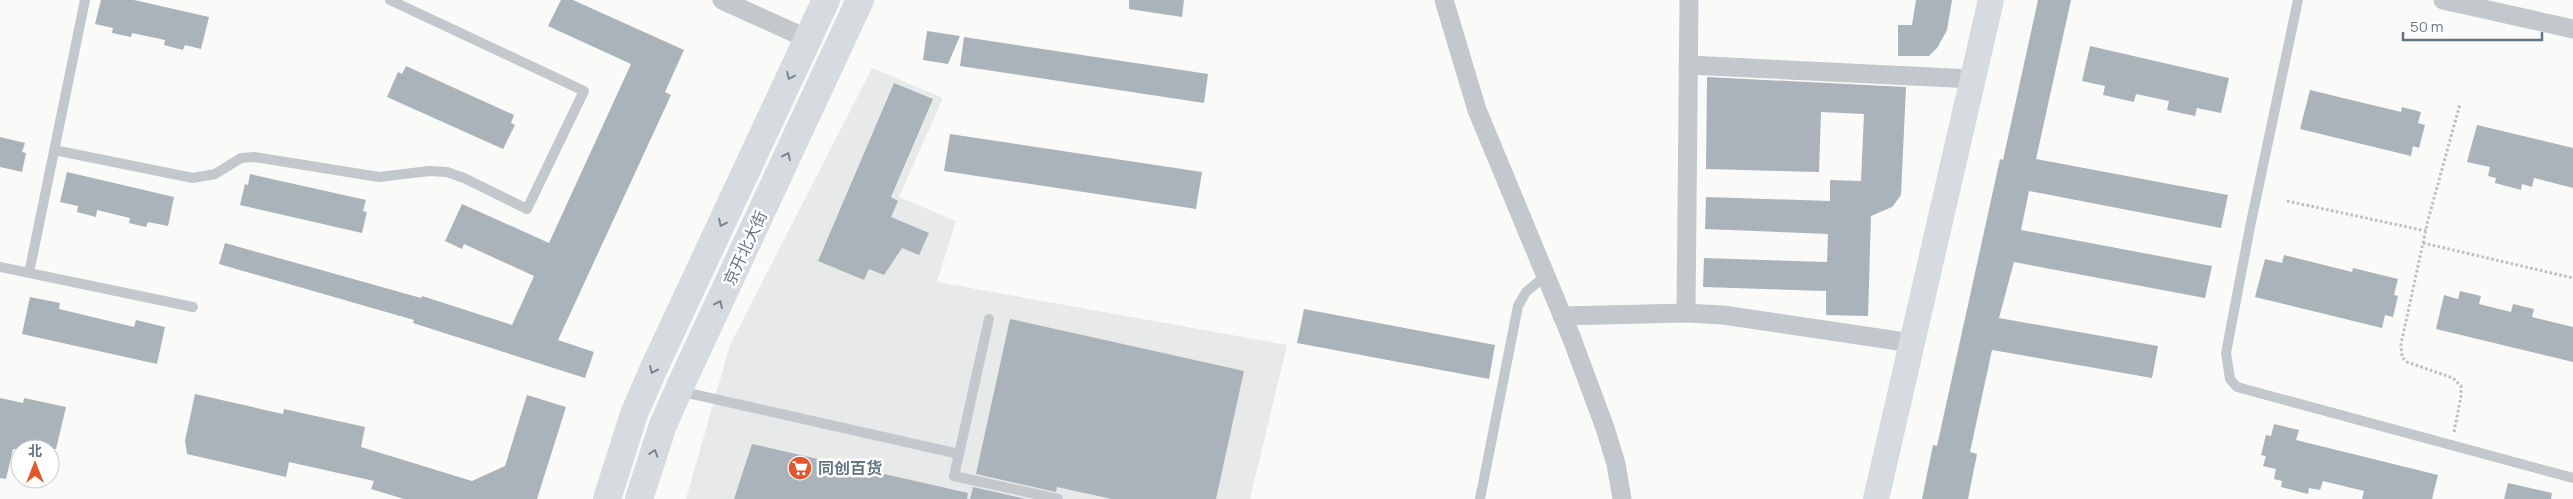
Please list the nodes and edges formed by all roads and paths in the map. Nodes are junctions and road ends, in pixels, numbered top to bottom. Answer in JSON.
{"nodes":[{"id":1,"x":85,"y":0,"type":"edge"},
{"id":2,"x":390,"y":0,"type":"edge"},
{"id":3,"x":722,"y":0,"type":"edge"},
{"id":4,"x":826,"y":0,"type":"edge"},
{"id":5,"x":860,"y":0,"type":"edge"},
{"id":6,"x":1444,"y":0,"type":"edge"},
{"id":7,"x":1689,"y":0,"type":"edge"},
{"id":8,"x":1991,"y":0,"type":"edge"},
{"id":9,"x":2298,"y":0,"type":"edge"},
{"id":10,"x":2443,"y":0,"type":"edge"},
{"id":11,"x":2573,"y":29,"type":"edge"},
{"id":12,"x":808,"y":39,"type":"junction"},
{"id":13,"x":1688,"y":65,"type":"junction"},
{"id":14,"x":1973,"y":79,"type":"junction"},
{"id":15,"x":2460,"y":104,"type":"dead end"},
{"id":16,"x":54,"y":150,"type":"junction"},
{"id":17,"x":2287,"y":201,"type":"dead end"},
{"id":18,"x":2426,"y":232,"type":"junction"},
{"id":19,"x":2423,"y":242,"type":"junction"},
{"id":20,"x":0,"y":267,"type":"edge"},
{"id":21,"x":29,"y":273,"type":"junction"},
{"id":22,"x":1545,"y":276,"type":"junction"},
{"id":23,"x":2573,"y":278,"type":"edge"},
{"id":24,"x":193,"y":307,"type":"dead end"},
{"id":25,"x":1686,"y":313,"type":"junction"},
{"id":26,"x":1562,"y":316,"type":"junction"},
{"id":27,"x":989,"y":319,"type":"dead end"},
{"id":28,"x":1912,"y":343,"type":"junction"},
{"id":29,"x":678,"y":391,"type":"junction"},
{"id":30,"x":2452,"y":445,"type":"junction"},
{"id":31,"x":958,"y":454,"type":"junction"},
{"id":32,"x":2573,"y":478,"type":"edge"},
{"id":33,"x":607,"y":499,"type":"edge"},
{"id":34,"x":639,"y":499,"type":"edge"},
{"id":35,"x":1058,"y":499,"type":"edge"},
{"id":36,"x":1480,"y":499,"type":"edge"},
{"id":37,"x":1622,"y":499,"type":"edge"},
{"id":38,"x":1876,"y":499,"type":"edge"}],
"edges":[{"from":1,"to":16,"type":"lane"},
{"from":2,"to":16,"type":"lane"},
{"from":3,"to":12,"type":"street"},
{"from":4,"to":12,"type":"main road","name":"京开北大街"},
{"from":29,"to":5,"type":"main road","name":"京开北大街","one_way":true},
{"from":6,"to":22,"type":"street"},
{"from":7,"to":13,"type":"street"},
{"from":8,"to":14,"type":"street"},
{"from":9,"to":30,"type":"lane"},
{"from":10,"to":11,"type":"street"},
{"from":12,"to":33,"type":"main road","name":"京开北大街","one_way":true},
{"from":13,"to":14,"type":"street"},
{"from":13,"to":25,"type":"street"},
{"from":14,"to":28,"type":"street"},
{"from":15,"to":18,"type":"path"},
{"from":16,"to":21,"type":"lane"},
{"from":17,"to":18,"type":"path"},
{"from":18,"to":19,"type":"path"},
{"from":19,"to":23,"type":"path"},
{"from":19,"to":30,"type":"path"},
{"from":20,"to":21,"type":"lane"},
{"from":21,"to":24,"type":"lane"},
{"from":22,"to":26,"type":"street"},
{"from":22,"to":36,"type":"lane"},
{"from":25,"to":26,"type":"street"},
{"from":25,"to":28,"type":"street"},
{"from":26,"to":37,"type":"street"},
{"from":27,"to":31,"type":"lane"},
{"from":28,"to":38,"type":"street"},
{"from":29,"to":31,"type":"lane"},
{"from":34,"to":29,"type":"main road","name":"京开北大街","one_way":true},
{"from":30,"to":32,"type":"lane"},
{"from":31,"to":35,"type":"lane"}]}
